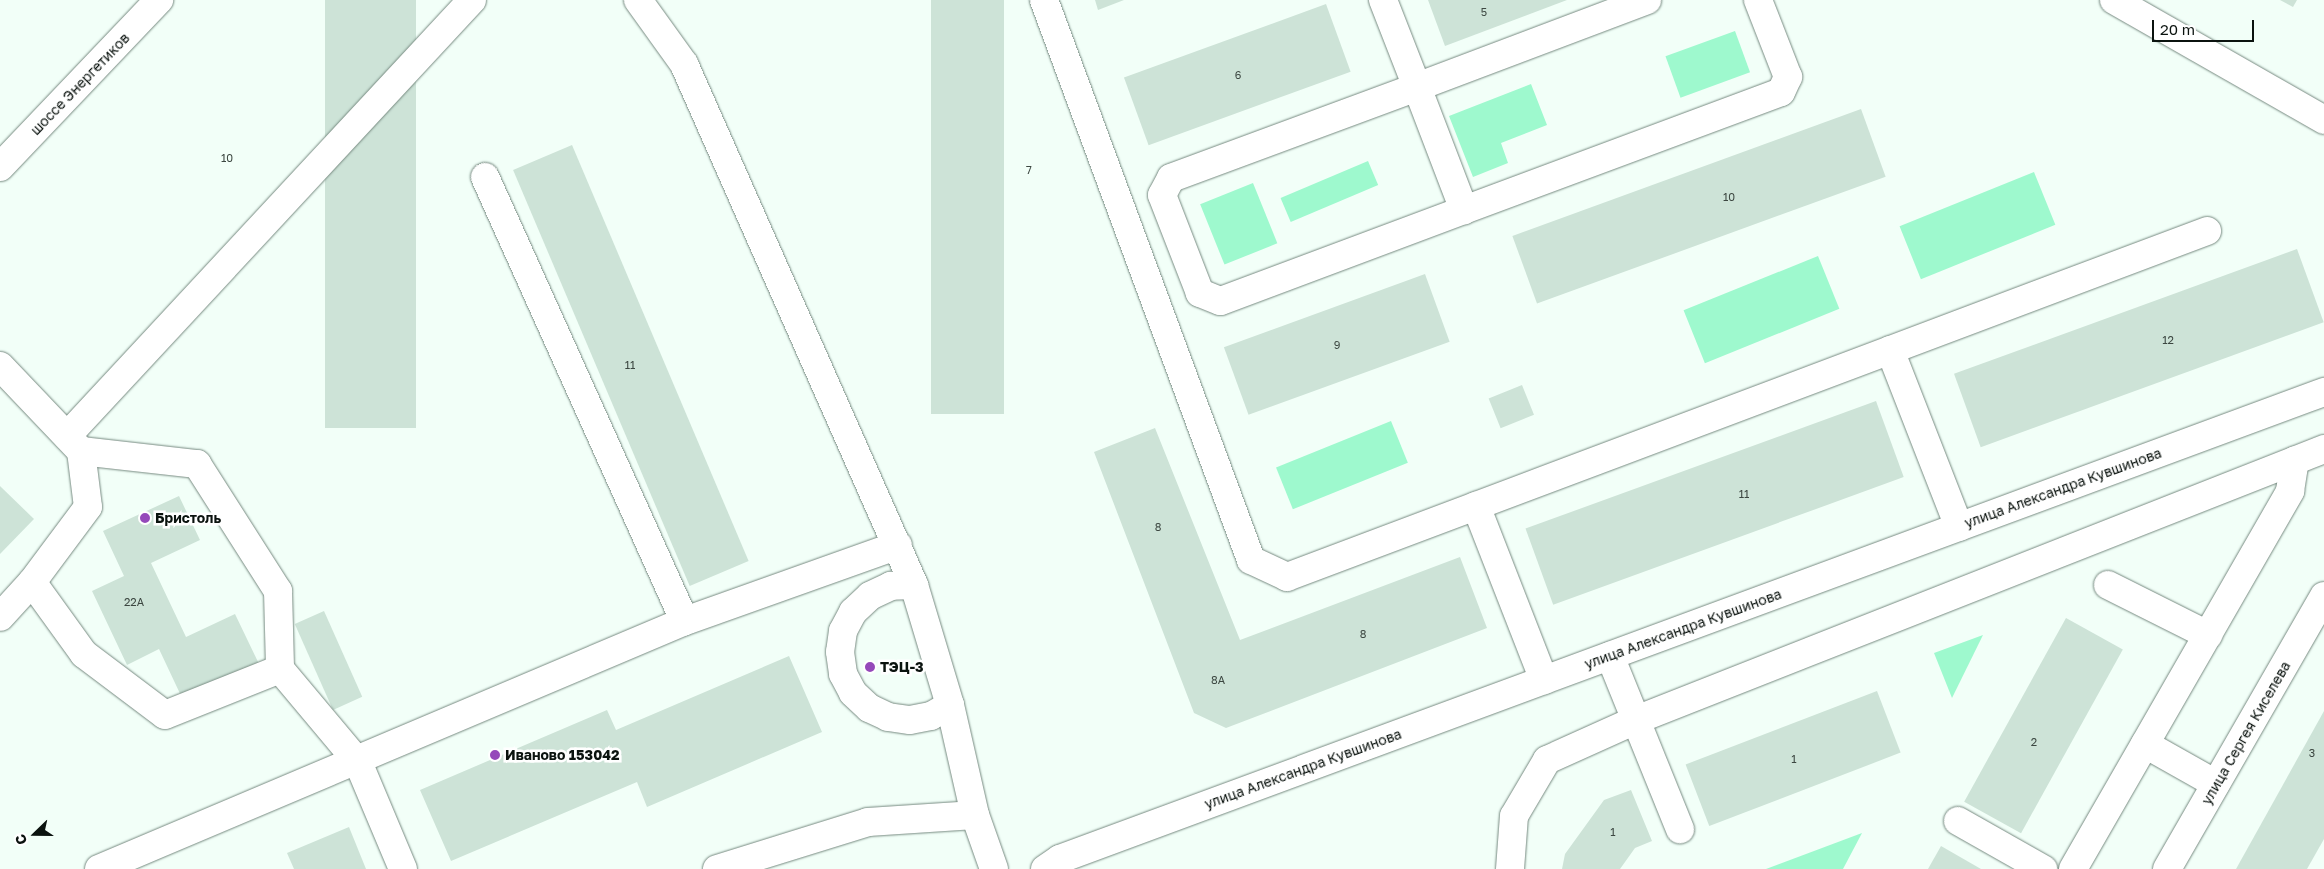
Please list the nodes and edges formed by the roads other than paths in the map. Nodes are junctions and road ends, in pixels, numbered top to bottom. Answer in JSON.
{"nodes":[{"id":1,"x":159,"y":0,"type":"edge"},
{"id":2,"x":472,"y":0,"type":"edge"},
{"id":3,"x":638,"y":0,"type":"edge"},
{"id":4,"x":1044,"y":0,"type":"edge"},
{"id":5,"x":1383,"y":0,"type":"edge"},
{"id":6,"x":1647,"y":0,"type":"edge"},
{"id":7,"x":1758,"y":0,"type":"edge"},
{"id":8,"x":2114,"y":0,"type":"edge"},
{"id":9,"x":1417,"y":87,"type":"junction"},
{"id":10,"x":2324,"y":120,"type":"edge"},
{"id":11,"x":0,"y":167,"type":"edge"},
{"id":12,"x":486,"y":177,"type":"dead end"},
{"id":13,"x":1464,"y":210,"type":"junction"},
{"id":14,"x":2207,"y":231,"type":"dead end"},
{"id":15,"x":1890,"y":350,"type":"junction"},
{"id":16,"x":0,"y":366,"type":"edge"},
{"id":17,"x":2324,"y":392,"type":"edge"},
{"id":18,"x":74,"y":443,"type":"junction"},
{"id":19,"x":2324,"y":449,"type":"edge"},
{"id":20,"x":2295,"y":460,"type":"junction"},
{"id":21,"x":1476,"y":506,"type":"junction"},
{"id":22,"x":1959,"y":527,"type":"junction"},
{"id":23,"x":898,"y":545,"type":"junction"},
{"id":24,"x":32,"y":582,"type":"junction"},
{"id":25,"x":914,"y":585,"type":"junction"},
{"id":26,"x":2108,"y":585,"type":"dead end"},
{"id":27,"x":2323,"y":602,"type":"edge"},
{"id":28,"x":0,"y":617,"type":"edge"},
{"id":29,"x":685,"y":621,"type":"junction"},
{"id":30,"x":2208,"y":635,"type":"junction"},
{"id":31,"x":1610,"y":656,"type":"junction"},
{"id":32,"x":280,"y":669,"type":"junction"},
{"id":33,"x":1544,"y":680,"type":"junction"},
{"id":34,"x":950,"y":705,"type":"junction"},
{"id":35,"x":1636,"y":720,"type":"junction"},
{"id":36,"x":2145,"y":744,"type":"junction"},
{"id":37,"x":358,"y":762,"type":"junction"},
{"id":38,"x":2216,"y":784,"type":"junction"},
{"id":39,"x":975,"y":815,"type":"junction"},
{"id":40,"x":1958,"y":821,"type":"dead end"},
{"id":41,"x":1680,"y":829,"type":"dead end"},
{"id":42,"x":99,"y":869,"type":"edge"},
{"id":43,"x":403,"y":869,"type":"edge"},
{"id":44,"x":717,"y":869,"type":"edge"},
{"id":45,"x":994,"y":869,"type":"edge"},
{"id":46,"x":1045,"y":869,"type":"edge"},
{"id":47,"x":1510,"y":869,"type":"edge"},
{"id":48,"x":2043,"y":869,"type":"edge"},
{"id":49,"x":2073,"y":869,"type":"edge"},
{"id":50,"x":2167,"y":869,"type":"edge"}],
"edges":[{"from":1,"to":11,"type":"street","name":"шоссе Энергетиков"},
{"from":2,"to":18,"type":"street"},
{"from":3,"to":23,"type":"street"},
{"from":4,"to":21,"type":"street"},
{"from":5,"to":9,"type":"street"},
{"from":6,"to":9,"type":"street"},
{"from":7,"to":13,"type":"street"},
{"from":8,"to":10,"type":"street"},
{"from":9,"to":13,"type":"street"},
{"from":9,"to":13,"type":"street"},
{"from":12,"to":29,"type":"street"},
{"from":14,"to":15,"type":"street"},
{"from":15,"to":21,"type":"street"},
{"from":15,"to":22,"type":"street"},
{"from":16,"to":18,"type":"street"},
{"from":17,"to":22,"type":"street","name":"улица Александра Кувшинова"},
{"from":18,"to":24,"type":"street"},
{"from":18,"to":32,"type":"street"},
{"from":19,"to":20,"type":"street"},
{"from":20,"to":30,"type":"street"},
{"from":20,"to":35,"type":"street"},
{"from":21,"to":33,"type":"street"},
{"from":22,"to":31,"type":"street","name":"улица Александра Кувшинова"},
{"from":23,"to":25,"type":"street"},
{"from":23,"to":29,"type":"street"},
{"from":24,"to":28,"type":"street"},
{"from":24,"to":32,"type":"street"},
{"from":25,"to":34,"type":"street"},
{"from":25,"to":34,"type":"street"},
{"from":26,"to":30,"type":"street"},
{"from":27,"to":38,"type":"street","name":"улица Сергея Киселева"},
{"from":29,"to":37,"type":"street"},
{"from":30,"to":36,"type":"street"},
{"from":31,"to":33,"type":"street","name":"улица Александра Кувшинова"},
{"from":31,"to":35,"type":"street"},
{"from":32,"to":37,"type":"street"},
{"from":33,"to":46,"type":"street","name":"улица Александра Кувшинова"},
{"from":34,"to":39,"type":"street"},
{"from":35,"to":41,"type":"street"},
{"from":35,"to":47,"type":"street"},
{"from":36,"to":38,"type":"street"},
{"from":36,"to":49,"type":"street"},
{"from":37,"to":42,"type":"street"},
{"from":37,"to":43,"type":"street"},
{"from":38,"to":50,"type":"street","name":"улица Сергея Киселева"},
{"from":39,"to":44,"type":"street"},
{"from":39,"to":45,"type":"street"},
{"from":40,"to":48,"type":"street"}]}
